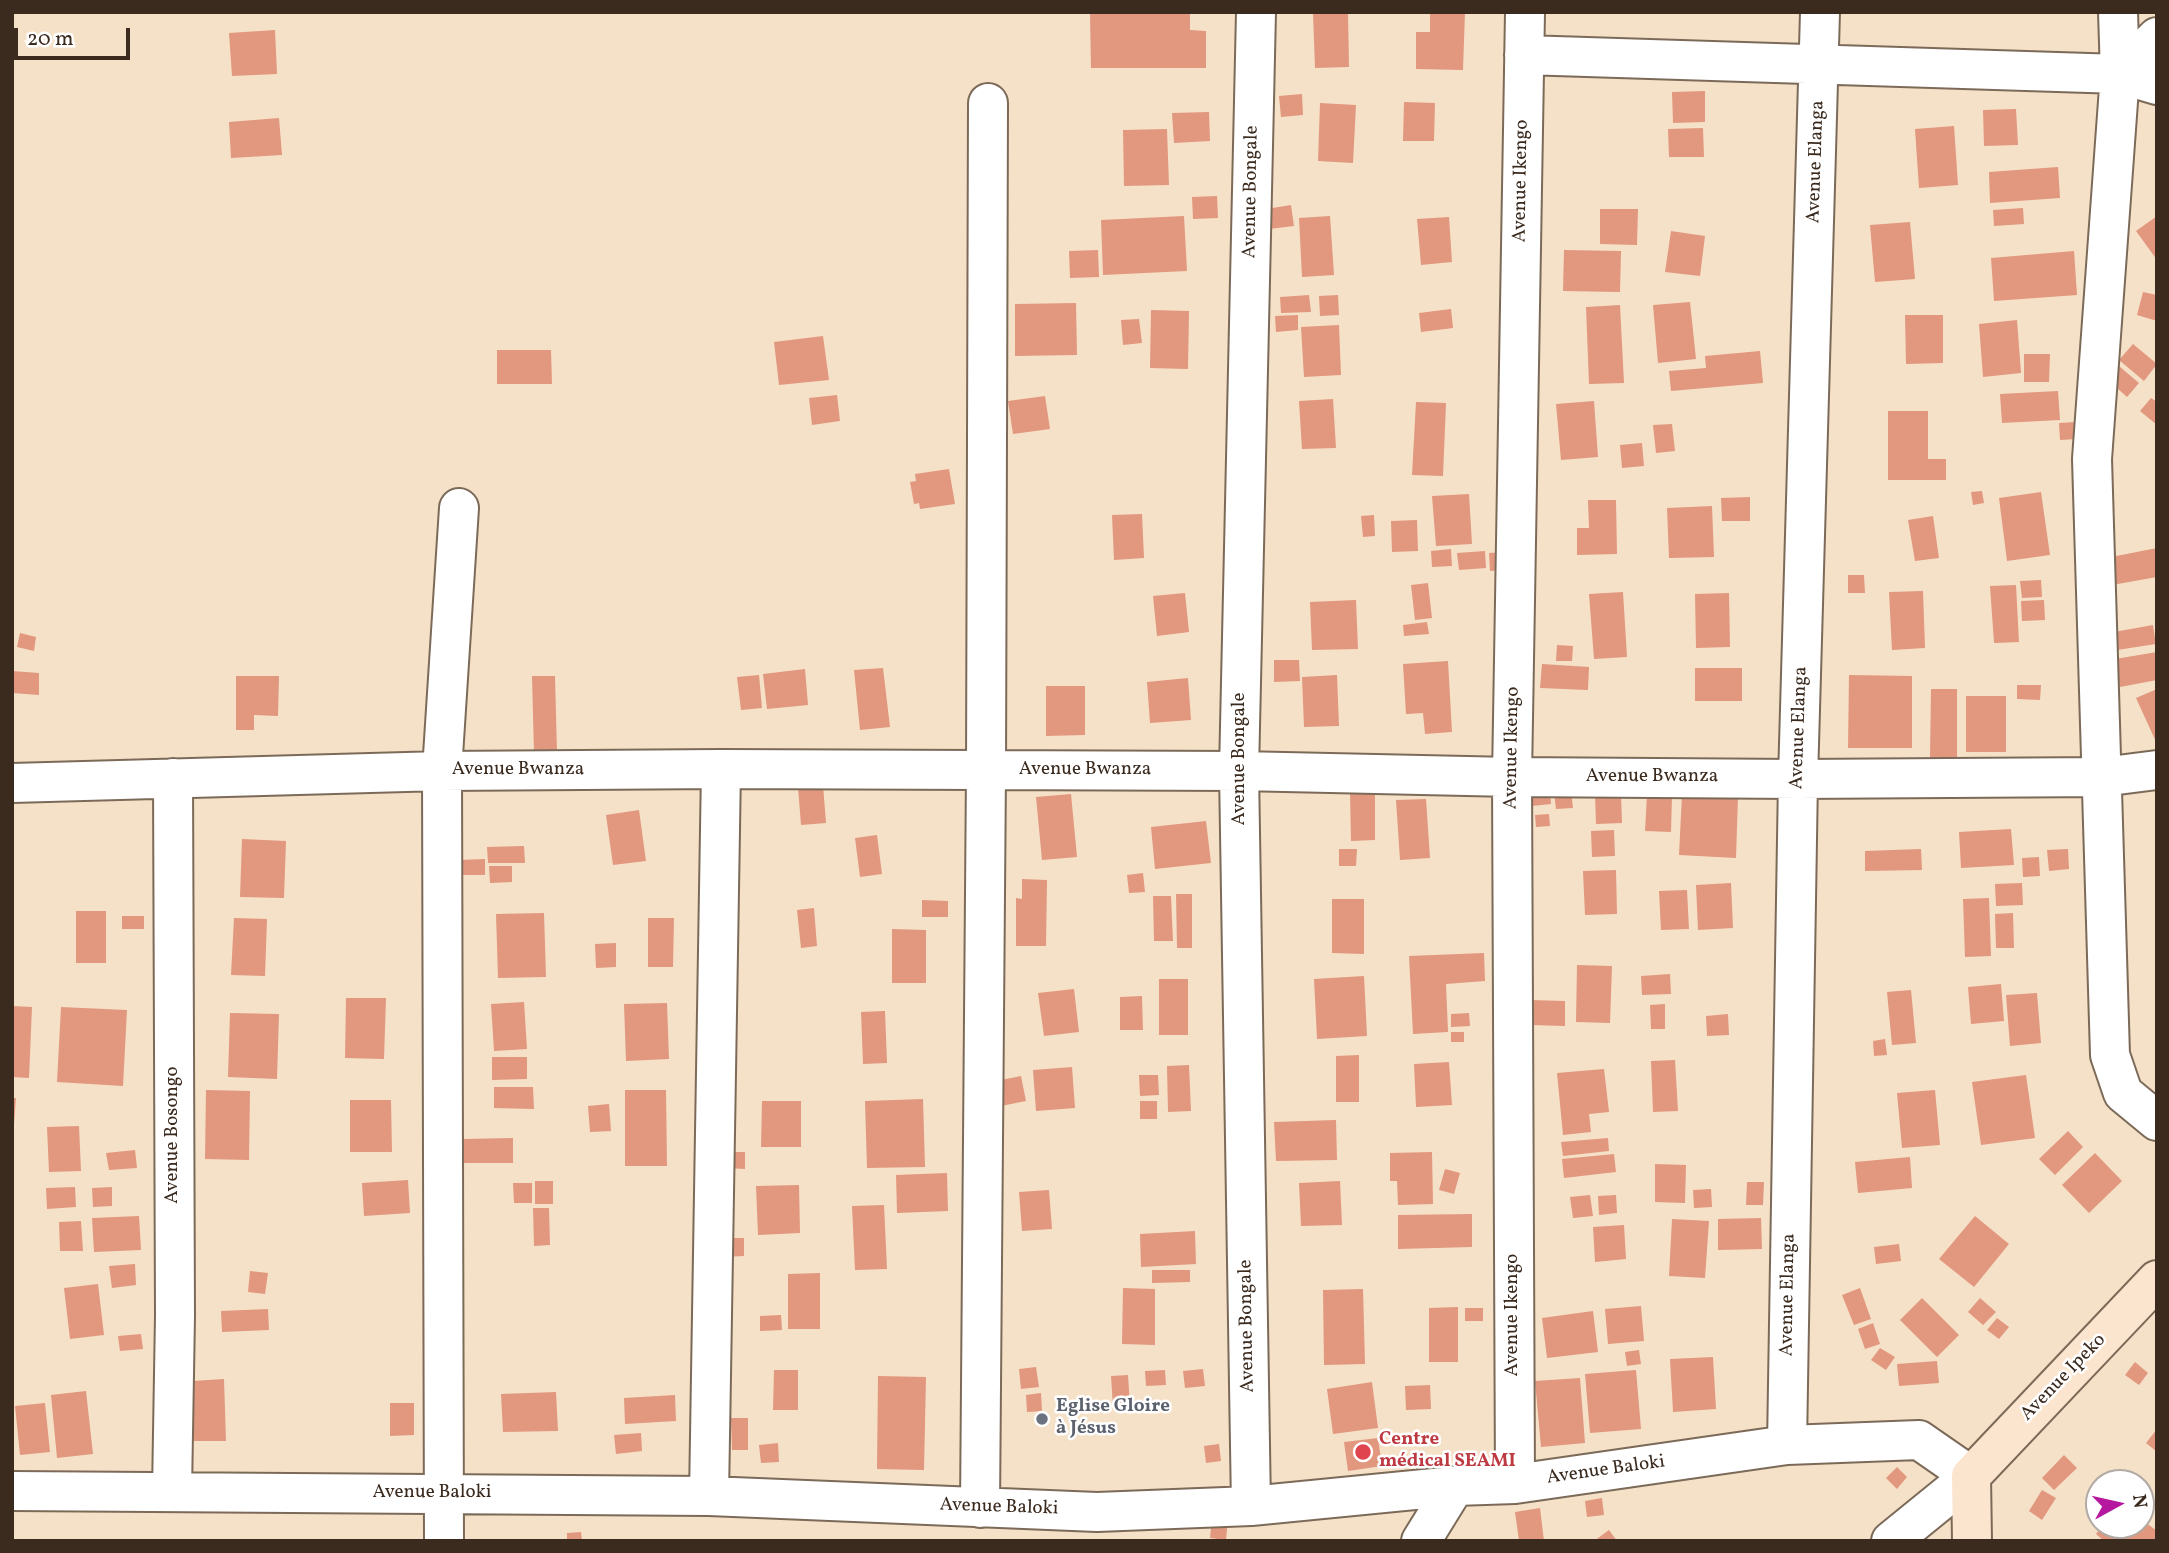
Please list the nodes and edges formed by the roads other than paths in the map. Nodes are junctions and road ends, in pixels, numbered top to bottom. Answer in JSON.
{"nodes":[{"id":1,"x":1256,"y":12,"type":"edge"},
{"id":2,"x":1525,"y":12,"type":"edge"},
{"id":3,"x":1820,"y":12,"type":"edge"},
{"id":4,"x":2118,"y":12,"type":"edge"},
{"id":5,"x":2157,"y":37,"type":"edge"},
{"id":6,"x":1524,"y":55,"type":"junction"},
{"id":7,"x":1820,"y":65,"type":"junction"},
{"id":8,"x":2120,"y":74,"type":"junction"},
{"id":9,"x":2157,"y":85,"type":"edge"},
{"id":10,"x":988,"y":103,"type":"dead end"},
{"id":11,"x":459,"y":508,"type":"dead end"},
{"id":12,"x":721,"y":769,"type":"junction"},
{"id":13,"x":2157,"y":770,"type":"edge"},
{"id":14,"x":442,"y":771,"type":"junction"},
{"id":15,"x":986,"y":771,"type":"junction"},
{"id":16,"x":1239,"y":771,"type":"junction"},
{"id":17,"x":1512,"y":777,"type":"junction"},
{"id":18,"x":2102,"y":777,"type":"junction"},
{"id":19,"x":173,"y":778,"type":"junction"},
{"id":20,"x":1798,"y":779,"type":"junction"},
{"id":21,"x":12,"y":783,"type":"edge"},
{"id":22,"x":2157,"y":1121,"type":"edge"},
{"id":23,"x":2157,"y":1280,"type":"edge"},
{"id":24,"x":1787,"y":1445,"type":"junction"},
{"id":25,"x":1970,"y":1476,"type":"junction"},
{"id":26,"x":1515,"y":1484,"type":"junction"},
{"id":27,"x":1455,"y":1486,"type":"junction"},
{"id":28,"x":12,"y":1491,"type":"edge"},
{"id":29,"x":172,"y":1492,"type":"junction"},
{"id":30,"x":444,"y":1494,"type":"junction"},
{"id":31,"x":709,"y":1496,"type":"junction"},
{"id":32,"x":1251,"y":1506,"type":"junction"},
{"id":33,"x":980,"y":1508,"type":"junction"},
{"id":34,"x":1097,"y":1512,"type":"junction"},
{"id":35,"x":444,"y":1541,"type":"edge"},
{"id":36,"x":1068,"y":1541,"type":"edge"},
{"id":37,"x":1421,"y":1541,"type":"edge"},
{"id":38,"x":1891,"y":1541,"type":"edge"},
{"id":39,"x":1972,"y":1541,"type":"edge"}],
"edges":[{"from":1,"to":16,"type":"street","name":"Avenue Bongale"},
{"from":2,"to":6,"type":"street","name":"Avenue Ikengo"},
{"from":3,"to":7,"type":"street","name":"Avenue Elanga"},
{"from":4,"to":8,"type":"street"},
{"from":5,"to":8,"type":"street"},
{"from":6,"to":7,"type":"street"},
{"from":6,"to":17,"type":"street","name":"Avenue Ikengo"},
{"from":7,"to":8,"type":"street"},
{"from":7,"to":20,"type":"street","name":"Avenue Elanga"},
{"from":8,"to":9,"type":"street"},
{"from":8,"to":18,"type":"street"},
{"from":10,"to":15,"type":"street"},
{"from":11,"to":14,"type":"street"},
{"from":12,"to":14,"type":"street","name":"Avenue Bwanza"},
{"from":12,"to":15,"type":"street","name":"Avenue Bwanza"},
{"from":12,"to":31,"type":"street"},
{"from":13,"to":18,"type":"street","name":"Avenue Bwanza"},
{"from":14,"to":19,"type":"street","name":"Avenue Bwanza"},
{"from":14,"to":30,"type":"street"},
{"from":15,"to":16,"type":"street","name":"Avenue Bwanza"},
{"from":15,"to":33,"type":"street"},
{"from":16,"to":17,"type":"street","name":"Avenue Bwanza"},
{"from":16,"to":32,"type":"street","name":"Avenue Bongale"},
{"from":17,"to":20,"type":"street","name":"Avenue Bwanza"},
{"from":17,"to":26,"type":"street","name":"Avenue Ikengo"},
{"from":18,"to":20,"type":"street","name":"Avenue Bwanza"},
{"from":18,"to":22,"type":"street"},
{"from":19,"to":21,"type":"street","name":"Avenue Bwanza"},
{"from":19,"to":29,"type":"street","name":"Avenue Bosongo"},
{"from":20,"to":24,"type":"street","name":"Avenue Elanga"},
{"from":23,"to":25,"type":"street","name":"Avenue Ipeko"},
{"from":24,"to":25,"type":"street","name":"Avenue Baloki"},
{"from":24,"to":26,"type":"street","name":"Avenue Baloki"},
{"from":25,"to":38,"type":"street"},
{"from":25,"to":39,"type":"street"},
{"from":26,"to":27,"type":"street","name":"Avenue Baloki"},
{"from":27,"to":32,"type":"street","name":"Avenue Baloki"},
{"from":27,"to":37,"type":"street"},
{"from":28,"to":29,"type":"street","name":"Avenue Baloki"},
{"from":29,"to":30,"type":"street","name":"Avenue Baloki"},
{"from":30,"to":31,"type":"street","name":"Avenue Baloki"},
{"from":30,"to":35,"type":"street"},
{"from":31,"to":33,"type":"street","name":"Avenue Baloki"},
{"from":32,"to":34,"type":"street","name":"Avenue Baloki"},
{"from":33,"to":34,"type":"street","name":"Avenue Baloki"},
{"from":34,"to":36,"type":"street"}]}
